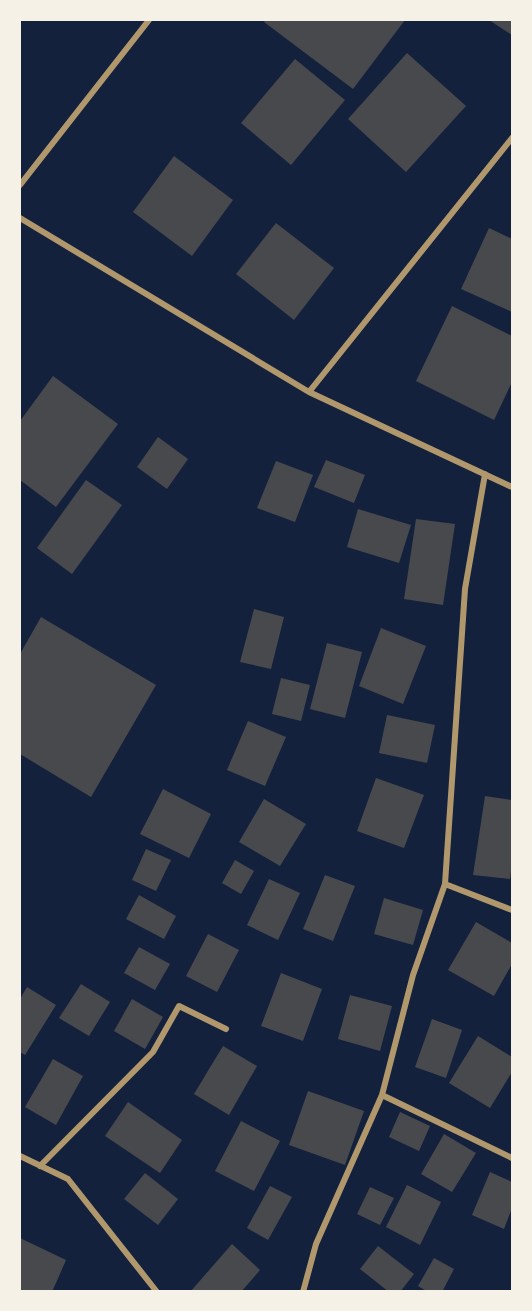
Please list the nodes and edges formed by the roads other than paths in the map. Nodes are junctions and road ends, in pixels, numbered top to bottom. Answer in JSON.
{"nodes":[{"id":1,"x":149,"y":20,"type":"edge"},
{"id":2,"x":512,"y":139,"type":"edge"},
{"id":3,"x":20,"y":185,"type":"edge"},
{"id":4,"x":20,"y":218,"type":"edge"},
{"id":5,"x":309,"y":392,"type":"junction"},
{"id":6,"x":485,"y":474,"type":"junction"},
{"id":7,"x":513,"y":487,"type":"edge"},
{"id":8,"x":444,"y":884,"type":"junction"},
{"id":9,"x":513,"y":910,"type":"edge"},
{"id":10,"x":226,"y":1029,"type":"dead end"},
{"id":11,"x":382,"y":1095,"type":"junction"},
{"id":12,"x":20,"y":1156,"type":"edge"},
{"id":13,"x":513,"y":1158,"type":"edge"},
{"id":14,"x":40,"y":1166,"type":"junction"},
{"id":15,"x":157,"y":1292,"type":"edge"},
{"id":16,"x":303,"y":1292,"type":"edge"}],
"edges":[{"from":1,"to":3,"type":"street"},
{"from":2,"to":5,"type":"street"},
{"from":4,"to":5,"type":"street"},
{"from":5,"to":6,"type":"street"},
{"from":6,"to":7,"type":"street"},
{"from":6,"to":8,"type":"street"},
{"from":8,"to":9,"type":"street"},
{"from":8,"to":11,"type":"street"},
{"from":10,"to":14,"type":"street"},
{"from":11,"to":13,"type":"street"},
{"from":11,"to":16,"type":"street"},
{"from":12,"to":14,"type":"street"},
{"from":14,"to":15,"type":"street"}]}
